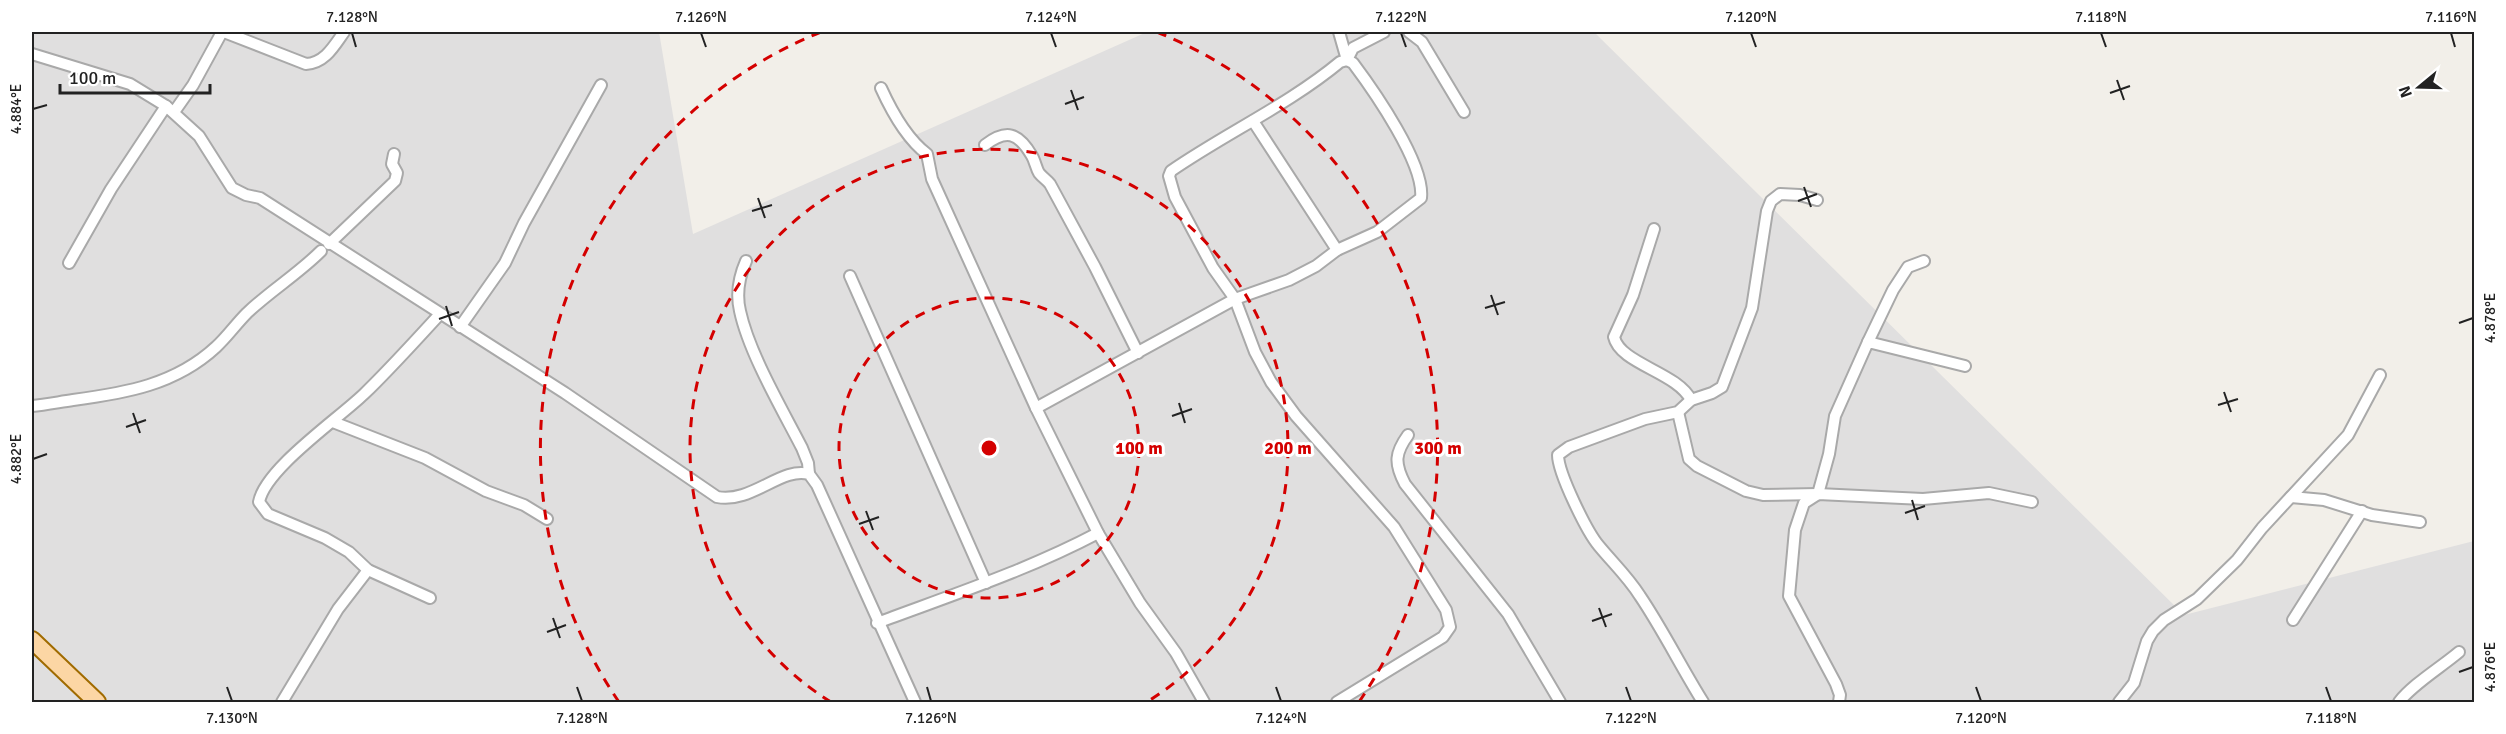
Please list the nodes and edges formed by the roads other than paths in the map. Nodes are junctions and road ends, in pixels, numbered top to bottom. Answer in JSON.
{"nodes":[{"id":1,"x":223,"y":32,"type":"edge"},
{"id":2,"x":344,"y":32,"type":"edge"},
{"id":3,"x":1339,"y":32,"type":"edge"},
{"id":4,"x":1384,"y":32,"type":"edge"},
{"id":5,"x":1409,"y":32,"type":"edge"},
{"id":6,"x":32,"y":54,"type":"edge"},
{"id":7,"x":1347,"y":60,"type":"junction"},
{"id":8,"x":601,"y":85,"type":"dead end"},
{"id":9,"x":881,"y":88,"type":"dead end"},
{"id":10,"x":170,"y":109,"type":"junction"},
{"id":11,"x":1464,"y":112,"type":"dead end"},
{"id":12,"x":1253,"y":121,"type":"junction"},
{"id":13,"x":986,"y":145,"type":"dead end"},
{"id":14,"x":394,"y":154,"type":"dead end"},
{"id":15,"x":1817,"y":200,"type":"dead end"},
{"id":16,"x":1654,"y":229,"type":"dead end"},
{"id":17,"x":325,"y":247,"type":"junction"},
{"id":18,"x":1337,"y":250,"type":"junction"},
{"id":19,"x":746,"y":261,"type":"dead end"},
{"id":20,"x":1924,"y":261,"type":"dead end"},
{"id":21,"x":69,"y":263,"type":"dead end"},
{"id":22,"x":850,"y":276,"type":"dead end"},
{"id":23,"x":1235,"y":299,"type":"junction"},
{"id":24,"x":440,"y":314,"type":"junction"},
{"id":25,"x":460,"y":327,"type":"junction"},
{"id":26,"x":1868,"y":342,"type":"junction"},
{"id":27,"x":1138,"y":352,"type":"junction"},
{"id":28,"x":1965,"y":366,"type":"dead end"},
{"id":29,"x":2380,"y":375,"type":"dead end"},
{"id":30,"x":1691,"y":400,"type":"junction"},
{"id":31,"x":32,"y":406,"type":"edge"},
{"id":32,"x":1036,"y":408,"type":"junction"},
{"id":33,"x":1678,"y":412,"type":"junction"},
{"id":34,"x":333,"y":422,"type":"junction"},
{"id":35,"x":1408,"y":435,"type":"dead end"},
{"id":36,"x":809,"y":474,"type":"junction"},
{"id":37,"x":1818,"y":494,"type":"junction"},
{"id":38,"x":2291,"y":497,"type":"junction"},
{"id":39,"x":2032,"y":502,"type":"dead end"},
{"id":40,"x":2362,"y":511,"type":"junction"},
{"id":41,"x":547,"y":519,"type":"dead end"},
{"id":42,"x":2420,"y":522,"type":"dead end"},
{"id":43,"x":1098,"y":533,"type":"junction"},
{"id":44,"x":368,"y":570,"type":"junction"},
{"id":45,"x":986,"y":583,"type":"junction"},
{"id":46,"x":430,"y":598,"type":"dead end"},
{"id":47,"x":2293,"y":620,"type":"dead end"},
{"id":48,"x":878,"y":623,"type":"junction"},
{"id":49,"x":32,"y":640,"type":"edge"},
{"id":50,"x":2459,"y":652,"type":"dead end"},
{"id":51,"x":97,"y":702,"type":"edge"},
{"id":52,"x":282,"y":702,"type":"edge"},
{"id":53,"x":915,"y":702,"type":"edge"},
{"id":54,"x":1204,"y":702,"type":"edge"},
{"id":55,"x":1339,"y":702,"type":"edge"},
{"id":56,"x":1560,"y":702,"type":"edge"},
{"id":57,"x":1703,"y":702,"type":"edge"},
{"id":58,"x":1839,"y":702,"type":"edge"},
{"id":59,"x":2119,"y":702,"type":"edge"},
{"id":60,"x":2399,"y":702,"type":"edge"}],
"edges":[{"from":1,"to":2,"type":"street"},
{"from":1,"to":10,"type":"street"},
{"from":3,"to":7,"type":"street"},
{"from":4,"to":7,"type":"street"},
{"from":5,"to":11,"type":"street"},
{"from":6,"to":10,"type":"street"},
{"from":7,"to":12,"type":"street"},
{"from":7,"to":18,"type":"street"},
{"from":8,"to":25,"type":"street"},
{"from":9,"to":32,"type":"street"},
{"from":10,"to":17,"type":"street"},
{"from":10,"to":21,"type":"street"},
{"from":12,"to":18,"type":"street"},
{"from":12,"to":23,"type":"street"},
{"from":13,"to":27,"type":"street"},
{"from":14,"to":17,"type":"street"},
{"from":15,"to":30,"type":"street"},
{"from":16,"to":30,"type":"street"},
{"from":17,"to":24,"type":"street"},
{"from":17,"to":31,"type":"street"},
{"from":18,"to":23,"type":"street"},
{"from":19,"to":36,"type":"street"},
{"from":20,"to":26,"type":"street"},
{"from":22,"to":45,"type":"street"},
{"from":23,"to":27,"type":"street"},
{"from":23,"to":55,"type":"street"},
{"from":24,"to":25,"type":"street"},
{"from":24,"to":34,"type":"street"},
{"from":25,"to":36,"type":"street"},
{"from":26,"to":28,"type":"street"},
{"from":26,"to":37,"type":"street"},
{"from":27,"to":32,"type":"street"},
{"from":29,"to":38,"type":"street"},
{"from":30,"to":33,"type":"street"},
{"from":32,"to":43,"type":"street"},
{"from":33,"to":37,"type":"street"},
{"from":33,"to":57,"type":"street"},
{"from":34,"to":41,"type":"street"},
{"from":34,"to":44,"type":"street"},
{"from":35,"to":56,"type":"street"},
{"from":36,"to":48,"type":"street"},
{"from":37,"to":39,"type":"street"},
{"from":37,"to":58,"type":"street"},
{"from":38,"to":40,"type":"street"},
{"from":38,"to":59,"type":"street"},
{"from":40,"to":42,"type":"street"},
{"from":40,"to":47,"type":"street"},
{"from":43,"to":45,"type":"street"},
{"from":43,"to":54,"type":"street"},
{"from":44,"to":46,"type":"street"},
{"from":44,"to":52,"type":"street"},
{"from":45,"to":48,"type":"street"},
{"from":48,"to":53,"type":"street"},
{"from":49,"to":51,"type":"main road"},
{"from":50,"to":60,"type":"street"}]}
